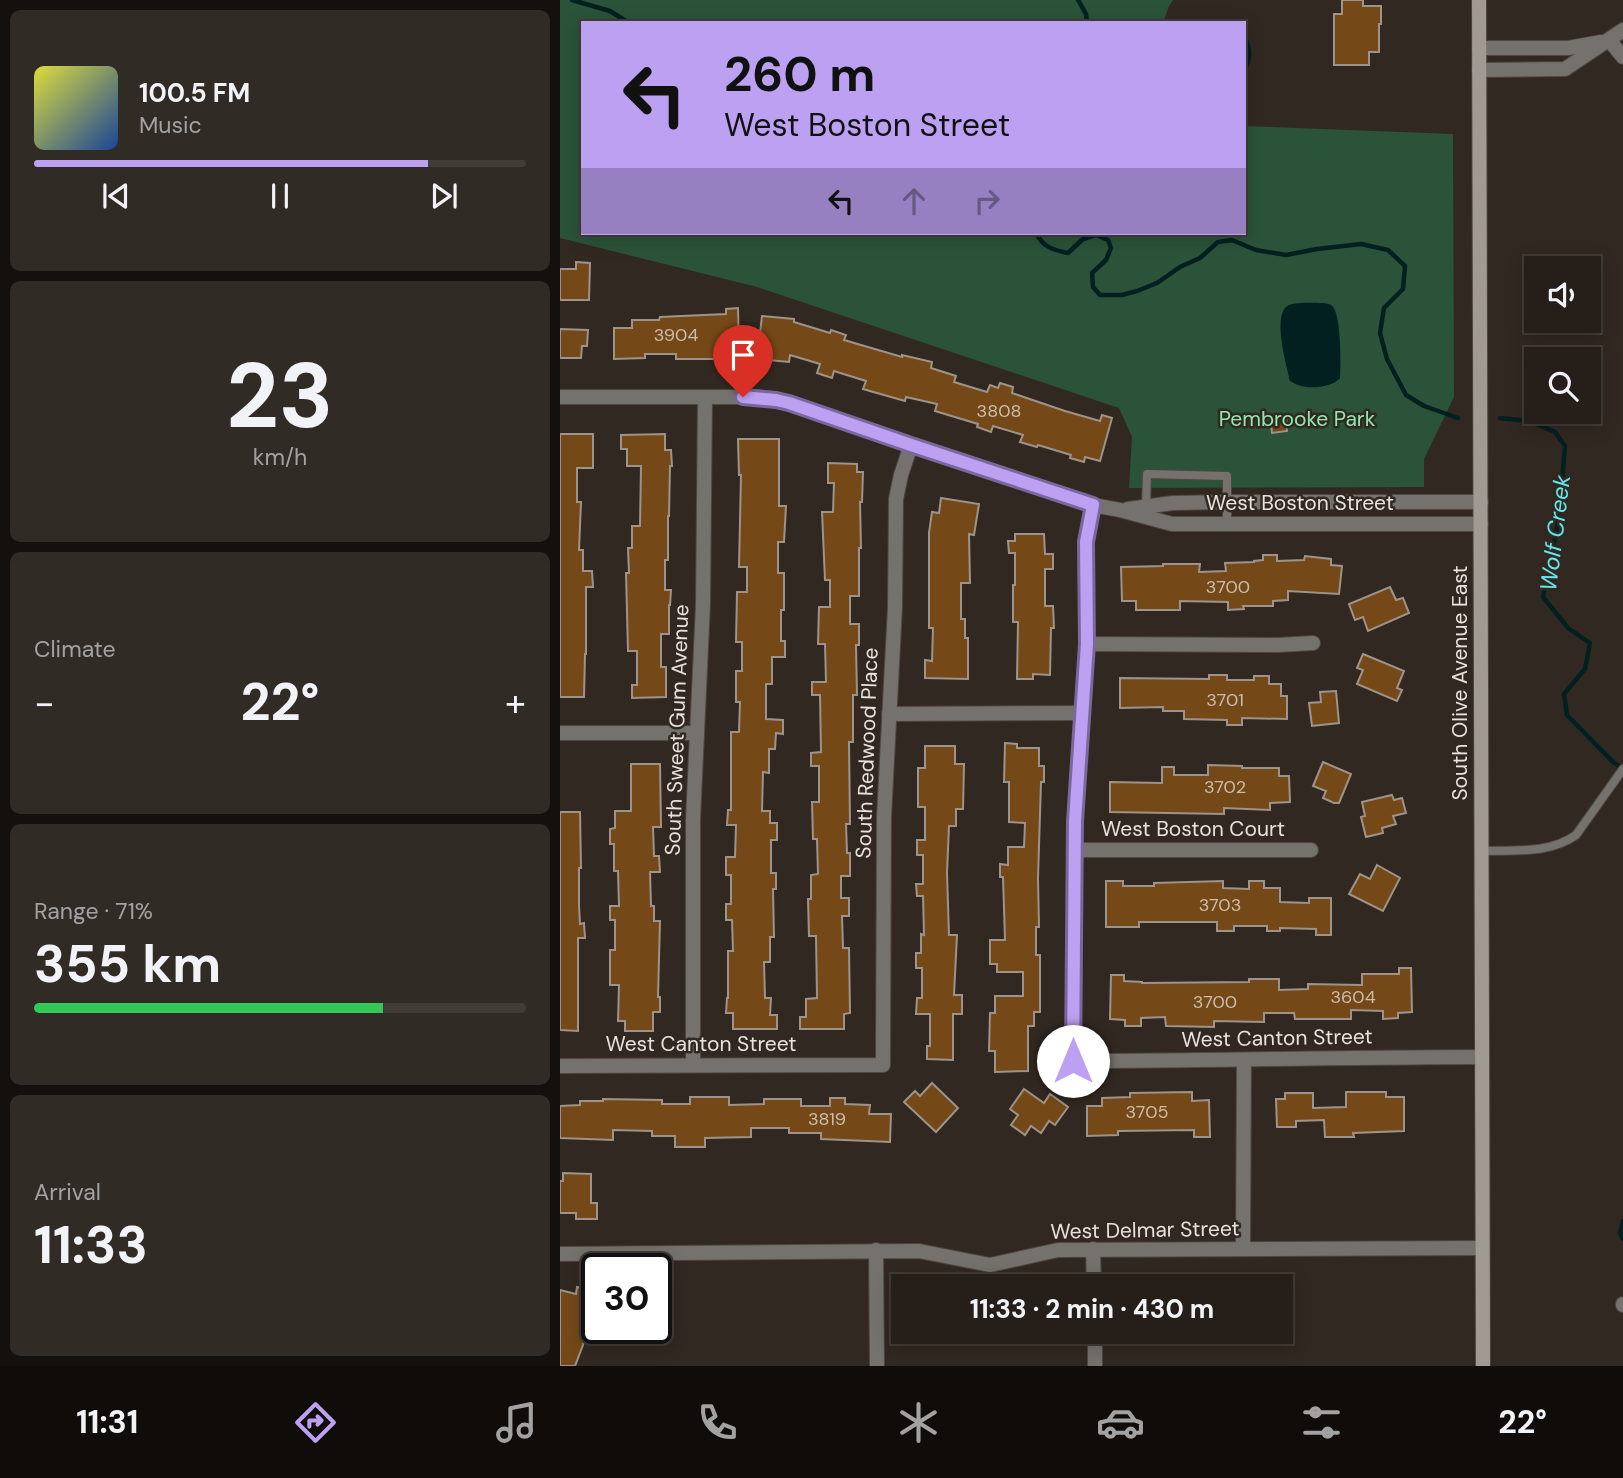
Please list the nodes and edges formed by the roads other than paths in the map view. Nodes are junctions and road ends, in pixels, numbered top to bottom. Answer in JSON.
{"nodes":[{"id":1,"x":1479,"y":0,"type":"edge"},
{"id":2,"x":1623,"y":30,"type":"edge"},
{"id":3,"x":1609,"y":40,"type":"junction"},
{"id":4,"x":1479,"y":48,"type":"junction"},
{"id":5,"x":1623,"y":57,"type":"edge"},
{"id":6,"x":1479,"y":70,"type":"junction"},
{"id":7,"x":560,"y":397,"type":"edge"},
{"id":8,"x":705,"y":397,"type":"junction"},
{"id":9,"x":911,"y":445,"type":"junction"},
{"id":10,"x":1227,"y":502,"type":"junction"},
{"id":11,"x":1481,"y":502,"type":"junction"},
{"id":12,"x":1093,"y":505,"type":"junction"},
{"id":13,"x":1146,"y":512,"type":"junction"},
{"id":14,"x":1481,"y":524,"type":"junction"},
{"id":15,"x":1227,"y":525,"type":"junction"},
{"id":16,"x":1313,"y":643,"type":"dead end"},
{"id":17,"x":1087,"y":644,"type":"junction"},
{"id":18,"x":1083,"y":713,"type":"junction"},
{"id":19,"x":889,"y":714,"type":"junction"},
{"id":20,"x":560,"y":733,"type":"edge"},
{"id":21,"x":697,"y":733,"type":"junction"},
{"id":22,"x":1621,"y":771,"type":"edge"},
{"id":23,"x":1074,"y":850,"type":"junction"},
{"id":24,"x":1311,"y":850,"type":"dead end"},
{"id":25,"x":1482,"y":851,"type":"junction"},
{"id":26,"x":1482,"y":1057,"type":"junction"},
{"id":27,"x":1244,"y":1060,"type":"junction"},
{"id":28,"x":693,"y":1065,"type":"junction"},
{"id":29,"x":883,"y":1065,"type":"joint"},
{"id":30,"x":560,"y":1066,"type":"edge"},
{"id":31,"x":1482,"y":1248,"type":"junction"},
{"id":32,"x":1093,"y":1249,"type":"junction"},
{"id":33,"x":1243,"y":1249,"type":"junction"},
{"id":34,"x":876,"y":1251,"type":"junction"},
{"id":35,"x":560,"y":1254,"type":"edge"},
{"id":36,"x":1094,"y":1274,"type":"edge"},
{"id":37,"x":1095,"y":1344,"type":"edge"},
{"id":38,"x":877,"y":1366,"type":"edge"},
{"id":39,"x":1096,"y":1366,"type":"edge"},
{"id":40,"x":1483,"y":1366,"type":"edge"}],
"edges":[{"from":1,"to":4,"type":"street","name":"South Olive Avenue East"},
{"from":2,"to":3,"type":"street"},
{"from":3,"to":4,"type":"street"},
{"from":3,"to":5,"type":"street"},
{"from":3,"to":6,"type":"street"},
{"from":4,"to":6,"type":"street","name":"South Olive Avenue East"},
{"from":6,"to":11,"type":"street","name":"South Olive Avenue East"},
{"from":7,"to":8,"type":"street","name":"West Boston Street"},
{"from":8,"to":9,"type":"street","name":"West Boston Street"},
{"from":8,"to":21,"type":"street","name":"South Sweet Gum Avenue"},
{"from":9,"to":12,"type":"street","name":"West Boston Street"},
{"from":9,"to":19,"type":"street","name":"South Redwood Place"},
{"from":10,"to":11,"type":"street","name":"West Boston Street"},
{"from":10,"to":13,"type":"street","name":"West Boston Street"},
{"from":10,"to":13,"type":"lane"},
{"from":10,"to":15,"type":"lane"},
{"from":11,"to":14,"type":"street","name":"South Olive Avenue East"},
{"from":12,"to":13,"type":"street","name":"West Boston Street"},
{"from":12,"to":17,"type":"street"},
{"from":13,"to":15,"type":"street","name":"West Boston Street"},
{"from":14,"to":15,"type":"street","name":"West Boston Street"},
{"from":14,"to":25,"type":"street","name":"South Olive Avenue East"},
{"from":16,"to":17,"type":"street"},
{"from":17,"to":18,"type":"street"},
{"from":18,"to":19,"type":"street"},
{"from":18,"to":23,"type":"street"},
{"from":19,"to":29,"type":"street","name":"South Redwood Place"},
{"from":20,"to":21,"type":"street"},
{"from":21,"to":28,"type":"street","name":"South Sweet Gum Avenue"},
{"from":22,"to":25,"type":"lane"},
{"from":23,"to":24,"type":"street","name":"West Boston Court"},
{"from":23,"to":27,"type":"street","name":"West Canton Street"},
{"from":25,"to":26,"type":"street","name":"South Olive Avenue East"},
{"from":26,"to":27,"type":"street","name":"West Canton Street"},
{"from":26,"to":31,"type":"street","name":"South Olive Avenue East"},
{"from":27,"to":33,"type":"street"},
{"from":28,"to":29,"type":"street","name":"West Canton Street"},
{"from":28,"to":30,"type":"street","name":"West Canton Street"},
{"from":31,"to":33,"type":"street","name":"West Delmar Street"},
{"from":31,"to":40,"type":"street","name":"South Olive Avenue East"},
{"from":32,"to":33,"type":"street","name":"West Delmar Street"},
{"from":32,"to":34,"type":"street","name":"West Delmar Street"},
{"from":32,"to":36,"type":"street"},
{"from":34,"to":35,"type":"street","name":"West Delmar Street"},
{"from":34,"to":38,"type":"street"},
{"from":37,"to":39,"type":"street"}]}
